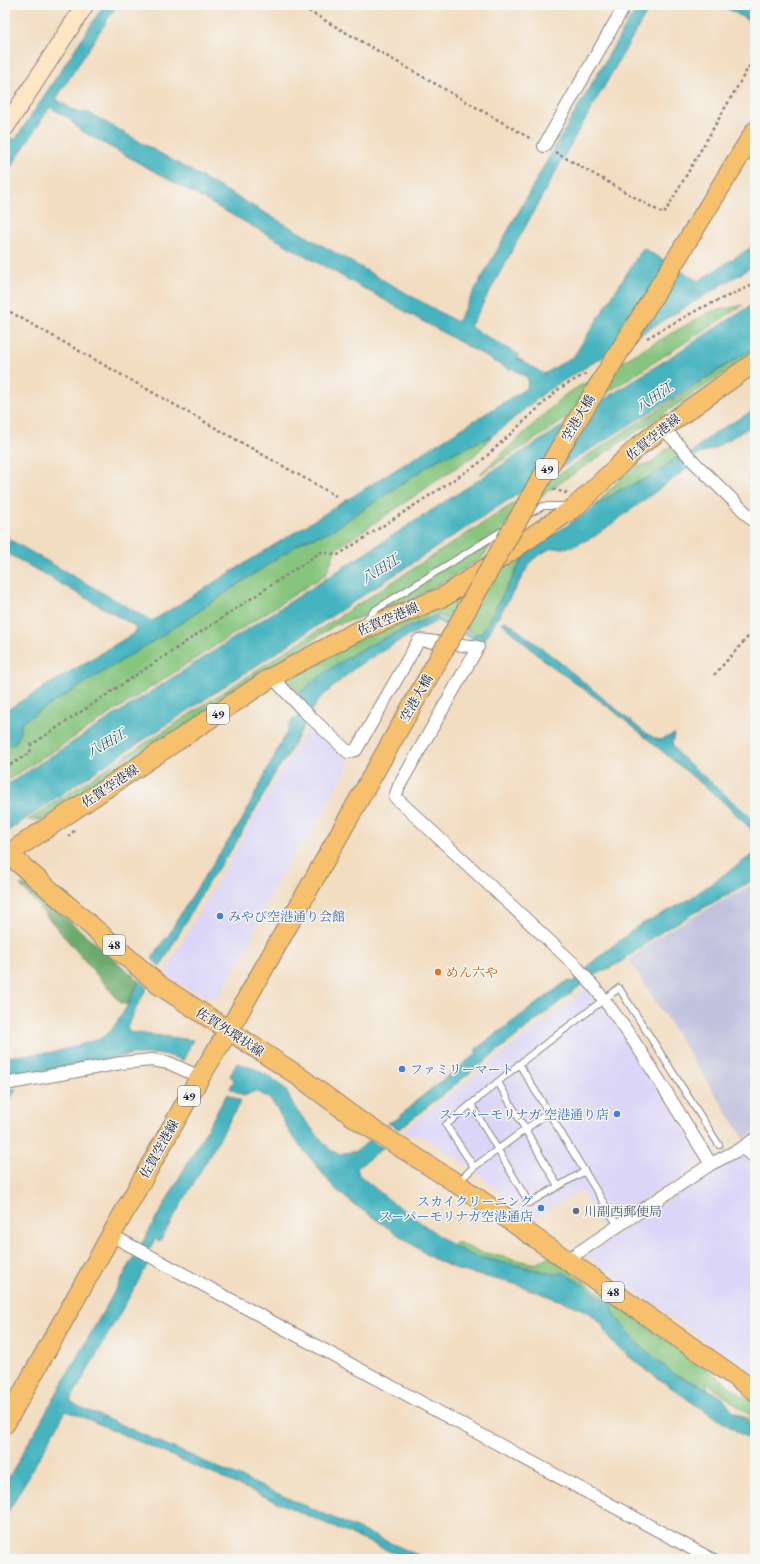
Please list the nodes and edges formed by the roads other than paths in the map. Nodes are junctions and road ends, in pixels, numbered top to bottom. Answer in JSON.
{"nodes":[{"id":1,"x":85,"y":5,"type":"edge"},
{"id":2,"x":625,"y":5,"type":"edge"},
{"id":3,"x":5,"y":128,"type":"edge"},
{"id":4,"x":755,"y":132,"type":"edge"},
{"id":5,"x":544,"y":146,"type":"road end"},
{"id":6,"x":755,"y":362,"type":"edge"},
{"id":7,"x":662,"y":428,"type":"junction"},
{"id":8,"x":575,"y":507,"type":"junction"},
{"id":9,"x":755,"y":522,"type":"edge"},
{"id":10,"x":354,"y":633,"type":"junction"},
{"id":11,"x":272,"y":677,"type":"junction"},
{"id":12,"x":375,"y":771,"type":"joint"},
{"id":13,"x":6,"y":854,"type":"edge"},
{"id":14,"x":604,"y":999,"type":"junction"},
{"id":15,"x":229,"y":1030,"type":"junction"},
{"id":16,"x":520,"y":1064,"type":"junction"},
{"id":17,"x":200,"y":1077,"type":"junction"},
{"id":18,"x":498,"y":1082,"type":"junction"},
{"id":19,"x":5,"y":1084,"type":"edge"},
{"id":20,"x":471,"y":1104,"type":"junction"},
{"id":21,"x":549,"y":1112,"type":"junction"},
{"id":22,"x":526,"y":1130,"type":"junction"},
{"id":23,"x":755,"y":1139,"type":"edge"},
{"id":24,"x":719,"y":1145,"type":"dead end"},
{"id":25,"x":742,"y":1148,"type":"junction"},
{"id":26,"x":498,"y":1150,"type":"junction"},
{"id":27,"x":755,"y":1157,"type":"edge"},
{"id":28,"x":711,"y":1164,"type":"junction"},
{"id":29,"x":474,"y":1167,"type":"junction"},
{"id":30,"x":585,"y":1171,"type":"junction"},
{"id":31,"x":558,"y":1186,"type":"junction"},
{"id":32,"x":463,"y":1188,"type":"junction"},
{"id":33,"x":618,"y":1226,"type":"junction"},
{"id":34,"x":111,"y":1235,"type":"junction"},
{"id":35,"x":566,"y":1260,"type":"junction"},
{"id":36,"x":755,"y":1391,"type":"edge"},
{"id":37,"x":5,"y":1424,"type":"edge"},
{"id":38,"x":711,"y":1559,"type":"edge"}],
"edges":[{"from":1,"to":3,"type":"street"},
{"from":2,"to":5,"type":"street"},
{"from":4,"to":12,"type":"main road","name":"空港大橋","number":"49","bridge":true},
{"from":6,"to":7,"type":"main road","name":"佐賀空港線","number":"49"},
{"from":7,"to":8,"type":"main road","name":"佐賀空港線","number":"49"},
{"from":7,"to":9,"type":"street"},
{"from":8,"to":10,"type":"main road","name":"佐賀空港線","number":"49"},
{"from":8,"to":10,"type":"lane"},
{"from":10,"to":11,"type":"main road","name":"佐賀空港線","number":"49"},
{"from":11,"to":13,"type":"main road","name":"佐賀空港線","number":"49"},
{"from":11,"to":14,"type":"street"},
{"from":12,"to":15,"type":"main road","name":"佐賀空港線","number":"49"},
{"from":13,"to":15,"type":"main road","name":"佐賀外環状線","number":"48"},
{"from":14,"to":16,"type":"lane"},
{"from":14,"to":24,"type":"lane"},
{"from":14,"to":28,"type":"street"},
{"from":15,"to":17,"type":"main road","name":"佐賀空港線","number":"49"},
{"from":15,"to":32,"type":"main road","name":"佐賀外環状線","number":"48"},
{"from":16,"to":18,"type":"lane"},
{"from":16,"to":21,"type":"lane"},
{"from":17,"to":19,"type":"street"},
{"from":17,"to":34,"type":"main road","name":"佐賀空港線","number":"49"},
{"from":18,"to":20,"type":"lane"},
{"from":18,"to":22,"type":"lane"},
{"from":20,"to":26,"type":"lane"},
{"from":20,"to":29,"type":"lane"},
{"from":21,"to":22,"type":"lane"},
{"from":21,"to":30,"type":"lane"},
{"from":22,"to":26,"type":"lane"},
{"from":22,"to":31,"type":"lane"},
{"from":23,"to":25,"type":"street"},
{"from":25,"to":27,"type":"street"},
{"from":25,"to":28,"type":"street"},
{"from":26,"to":29,"type":"lane"},
{"from":26,"to":31,"type":"lane"},
{"from":28,"to":33,"type":"street"},
{"from":29,"to":32,"type":"lane"},
{"from":30,"to":31,"type":"lane"},
{"from":30,"to":33,"type":"lane"},
{"from":32,"to":35,"type":"main road","number":"48"},
{"from":33,"to":35,"type":"street"},
{"from":34,"to":37,"type":"main road","name":"佐賀空港線","number":"49"},
{"from":34,"to":38,"type":"street"},
{"from":35,"to":36,"type":"main road","number":"48"}]}
